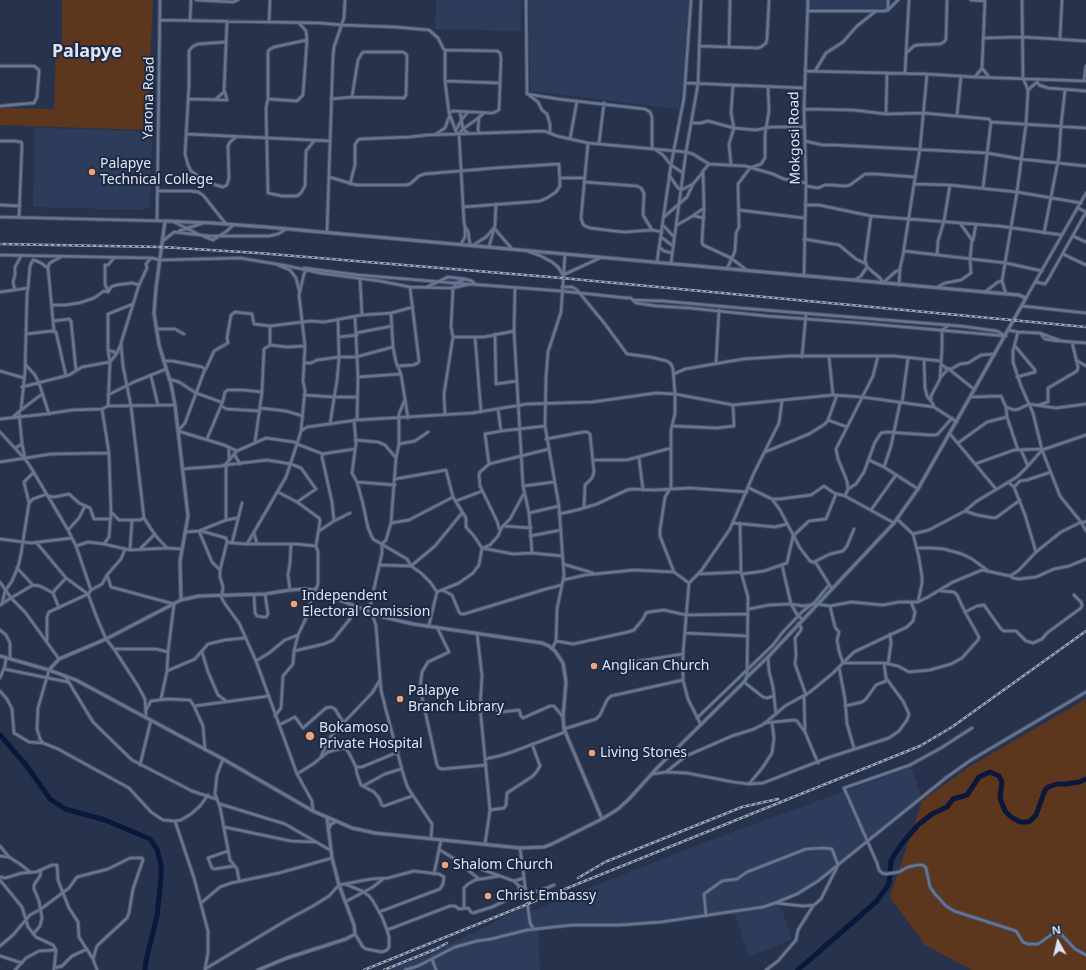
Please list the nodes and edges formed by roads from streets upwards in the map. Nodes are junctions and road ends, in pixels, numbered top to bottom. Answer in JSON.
{"nodes":[{"id":1,"x":160,"y":0,"type":"edge"},
{"id":2,"x":190,"y":0,"type":"edge"},
{"id":3,"x":196,"y":0,"type":"edge"},
{"id":4,"x":238,"y":0,"type":"edge"},
{"id":5,"x":270,"y":0,"type":"edge"},
{"id":6,"x":345,"y":0,"type":"edge"},
{"id":7,"x":526,"y":0,"type":"edge"},
{"id":8,"x":691,"y":0,"type":"edge"},
{"id":9,"x":701,"y":0,"type":"edge"},
{"id":10,"x":730,"y":0,"type":"edge"},
{"id":11,"x":769,"y":0,"type":"edge"},
{"id":12,"x":808,"y":0,"type":"edge"},
{"id":13,"x":888,"y":0,"type":"edge"},
{"id":14,"x":898,"y":0,"type":"edge"},
{"id":15,"x":909,"y":0,"type":"edge"},
{"id":16,"x":947,"y":0,"type":"edge"},
{"id":17,"x":971,"y":0,"type":"edge"},
{"id":18,"x":1022,"y":0,"type":"edge"},
{"id":19,"x":1062,"y":0,"type":"edge"},
{"id":20,"x":985,"y":1,"type":"edge"},
{"id":21,"x":888,"y":10,"type":"junction"},
{"id":22,"x":808,"y":11,"type":"junction"},
{"id":23,"x":877,"y":11,"type":"junction"},
{"id":24,"x":160,"y":20,"type":"junction"},
{"id":25,"x":190,"y":21,"type":"junction"},
{"id":26,"x":227,"y":21,"type":"junction"},
{"id":27,"x":269,"y":22,"type":"junction"},
{"id":28,"x":298,"y":22,"type":"junction"},
{"id":29,"x":310,"y":23,"type":"junction"},
{"id":30,"x":342,"y":25,"type":"junction"},
{"id":31,"x":306,"y":31,"type":"junction"},
{"id":32,"x":1023,"y":37,"type":"junction"},
{"id":33,"x":984,"y":38,"type":"junction"},
{"id":34,"x":1060,"y":38,"type":"junction"},
{"id":35,"x":307,"y":40,"type":"junction"},
{"id":36,"x":1086,"y":41,"type":"edge"},
{"id":37,"x":226,"y":42,"type":"junction"},
{"id":38,"x":699,"y":46,"type":"junction"},
{"id":39,"x":729,"y":47,"type":"junction"},
{"id":40,"x":445,"y":50,"type":"junction"},
{"id":41,"x":906,"y":53,"type":"junction"},
{"id":42,"x":0,"y":66,"type":"edge"},
{"id":43,"x":1086,"y":66,"type":"edge"},
{"id":44,"x":982,"y":68,"type":"junction"},
{"id":45,"x":805,"y":71,"type":"junction"},
{"id":46,"x":815,"y":71,"type":"junction"},
{"id":47,"x":887,"y":73,"type":"junction"},
{"id":48,"x":905,"y":73,"type":"junction"},
{"id":49,"x":927,"y":74,"type":"junction"},
{"id":50,"x":961,"y":76,"type":"junction"},
{"id":51,"x":974,"y":77,"type":"junction"},
{"id":52,"x":989,"y":77,"type":"junction"},
{"id":53,"x":1023,"y":78,"type":"junction"},
{"id":54,"x":1037,"y":80,"type":"junction"},
{"id":55,"x":446,"y":81,"type":"junction"},
{"id":56,"x":1085,"y":81,"type":"edge"},
{"id":57,"x":500,"y":83,"type":"junction"},
{"id":58,"x":686,"y":83,"type":"junction"},
{"id":59,"x":698,"y":84,"type":"junction"},
{"id":60,"x":733,"y":85,"type":"junction"},
{"id":61,"x":768,"y":87,"type":"junction"},
{"id":62,"x":804,"y":88,"type":"junction"},
{"id":63,"x":1028,"y":90,"type":"junction"},
{"id":64,"x":1065,"y":90,"type":"junction"},
{"id":65,"x":1086,"y":91,"type":"edge"},
{"id":66,"x":224,"y":92,"type":"junction"},
{"id":67,"x":527,"y":94,"type":"junction"},
{"id":68,"x":352,"y":97,"type":"junction"},
{"id":69,"x":188,"y":99,"type":"junction"},
{"id":70,"x":216,"y":99,"type":"junction"},
{"id":71,"x":268,"y":99,"type":"junction"},
{"id":72,"x":331,"y":99,"type":"junction"},
{"id":73,"x":577,"y":100,"type":"junction"},
{"id":74,"x":604,"y":103,"type":"junction"},
{"id":75,"x":0,"y":106,"type":"edge"},
{"id":76,"x":804,"y":109,"type":"junction"},
{"id":77,"x":460,"y":112,"type":"junction"},
{"id":78,"x":468,"y":112,"type":"junction"},
{"id":79,"x":472,"y":112,"type":"junction"},
{"id":80,"x":479,"y":112,"type":"junction"},
{"id":81,"x":484,"y":113,"type":"junction"},
{"id":82,"x":923,"y":113,"type":"junction"},
{"id":83,"x":886,"y":114,"type":"junction"},
{"id":84,"x":449,"y":115,"type":"junction"},
{"id":85,"x":957,"y":115,"type":"junction"},
{"id":86,"x":479,"y":117,"type":"junction"},
{"id":87,"x":462,"y":119,"type":"junction"},
{"id":88,"x":475,"y":120,"type":"junction"},
{"id":89,"x":990,"y":122,"type":"junction"},
{"id":90,"x":691,"y":123,"type":"junction"},
{"id":91,"x":1026,"y":124,"type":"junction"},
{"id":92,"x":1061,"y":126,"type":"junction"},
{"id":93,"x":804,"y":127,"type":"junction"},
{"id":94,"x":734,"y":128,"type":"junction"},
{"id":95,"x":766,"y":128,"type":"junction"},
{"id":96,"x":1086,"y":128,"type":"edge"},
{"id":97,"x":463,"y":129,"type":"junction"},
{"id":98,"x":456,"y":130,"type":"junction"},
{"id":99,"x":479,"y":133,"type":"junction"},
{"id":100,"x":550,"y":133,"type":"junction"},
{"id":101,"x":187,"y":134,"type":"junction"},
{"id":102,"x":458,"y":134,"type":"junction"},
{"id":103,"x":468,"y":134,"type":"junction"},
{"id":104,"x":435,"y":135,"type":"junction"},
{"id":105,"x":236,"y":137,"type":"junction"},
{"id":106,"x":266,"y":138,"type":"junction"},
{"id":107,"x":570,"y":139,"type":"junction"},
{"id":108,"x":0,"y":141,"type":"edge"},
{"id":109,"x":314,"y":141,"type":"junction"},
{"id":110,"x":330,"y":141,"type":"junction"},
{"id":111,"x":805,"y":141,"type":"junction"},
{"id":112,"x":588,"y":143,"type":"junction"},
{"id":113,"x":599,"y":143,"type":"junction"},
{"id":114,"x":652,"y":149,"type":"junction"},
{"id":115,"x":656,"y":149,"type":"junction"},
{"id":116,"x":920,"y":149,"type":"junction"},
{"id":117,"x":673,"y":150,"type":"junction"},
{"id":118,"x":686,"y":152,"type":"junction"},
{"id":119,"x":987,"y":153,"type":"junction"},
{"id":120,"x":1021,"y":159,"type":"junction"},
{"id":121,"x":1058,"y":163,"type":"junction"},
{"id":122,"x":709,"y":164,"type":"junction"},
{"id":123,"x":670,"y":165,"type":"junction"},
{"id":124,"x":732,"y":165,"type":"junction"},
{"id":125,"x":1086,"y":166,"type":"edge"},
{"id":126,"x":750,"y":168,"type":"junction"},
{"id":127,"x":461,"y":171,"type":"junction"},
{"id":128,"x":703,"y":171,"type":"junction"},
{"id":129,"x":683,"y":173,"type":"junction"},
{"id":130,"x":669,"y":174,"type":"junction"},
{"id":131,"x":329,"y":177,"type":"junction"},
{"id":132,"x":915,"y":177,"type":"junction"},
{"id":133,"x":560,"y":178,"type":"junction"},
{"id":134,"x":584,"y":180,"type":"junction"},
{"id":135,"x":350,"y":184,"type":"junction"},
{"id":136,"x":693,"y":184,"type":"junction"},
{"id":137,"x":806,"y":184,"type":"junction"},
{"id":138,"x":914,"y":184,"type":"junction"},
{"id":139,"x":950,"y":185,"type":"junction"},
{"id":140,"x":983,"y":188,"type":"junction"},
{"id":141,"x":681,"y":190,"type":"junction"},
{"id":142,"x":158,"y":191,"type":"junction"},
{"id":143,"x":1017,"y":192,"type":"junction"},
{"id":144,"x":1086,"y":193,"type":"edge"},
{"id":145,"x":1051,"y":198,"type":"junction"},
{"id":146,"x":1081,"y":203,"type":"junction"},
{"id":147,"x":496,"y":204,"type":"junction"},
{"id":148,"x":679,"y":204,"type":"junction"},
{"id":149,"x":0,"y":205,"type":"edge"},
{"id":150,"x":805,"y":205,"type":"junction"},
{"id":151,"x":20,"y":206,"type":"junction"},
{"id":152,"x":463,"y":207,"type":"junction"},
{"id":153,"x":704,"y":208,"type":"junction"},
{"id":154,"x":1078,"y":208,"type":"junction"},
{"id":155,"x":739,"y":210,"type":"junction"},
{"id":156,"x":1086,"y":212,"type":"edge"},
{"id":157,"x":694,"y":216,"type":"junction"},
{"id":158,"x":871,"y":216,"type":"junction"},
{"id":159,"x":0,"y":217,"type":"edge"},
{"id":160,"x":19,"y":217,"type":"junction"},
{"id":161,"x":664,"y":217,"type":"junction"},
{"id":162,"x":704,"y":218,"type":"junction"},
{"id":163,"x":804,"y":218,"type":"junction"},
{"id":164,"x":908,"y":219,"type":"junction"},
{"id":165,"x":158,"y":221,"type":"junction"},
{"id":166,"x":165,"y":221,"type":"junction"},
{"id":167,"x":944,"y":221,"type":"junction"},
{"id":168,"x":173,"y":222,"type":"junction"},
{"id":169,"x":205,"y":222,"type":"junction"},
{"id":170,"x":960,"y":223,"type":"junction"},
{"id":171,"x":226,"y":224,"type":"junction"},
{"id":172,"x":233,"y":224,"type":"junction"},
{"id":173,"x":976,"y":224,"type":"junction"},
{"id":174,"x":663,"y":225,"type":"junction"},
{"id":175,"x":676,"y":225,"type":"junction"},
{"id":176,"x":465,"y":227,"type":"junction"},
{"id":177,"x":186,"y":228,"type":"junction"},
{"id":178,"x":286,"y":228,"type":"junction"},
{"id":179,"x":494,"y":228,"type":"junction"},
{"id":180,"x":1012,"y":228,"type":"junction"},
{"id":181,"x":652,"y":230,"type":"junction"},
{"id":182,"x":179,"y":231,"type":"junction"},
{"id":183,"x":327,"y":232,"type":"junction"},
{"id":184,"x":662,"y":232,"type":"junction"},
{"id":185,"x":1044,"y":233,"type":"junction"},
{"id":186,"x":200,"y":234,"type":"junction"},
{"id":187,"x":221,"y":235,"type":"junction"},
{"id":188,"x":1062,"y":235,"type":"junction"},
{"id":189,"x":1073,"y":236,"type":"junction"},
{"id":190,"x":661,"y":237,"type":"junction"},
{"id":191,"x":675,"y":237,"type":"junction"},
{"id":192,"x":804,"y":239,"type":"junction"},
{"id":193,"x":972,"y":240,"type":"junction"},
{"id":194,"x":163,"y":241,"type":"junction"},
{"id":195,"x":1086,"y":242,"type":"edge"},
{"id":196,"x":461,"y":244,"type":"junction"},
{"id":197,"x":471,"y":245,"type":"junction"},
{"id":198,"x":659,"y":246,"type":"junction"},
{"id":199,"x":673,"y":246,"type":"junction"},
{"id":200,"x":489,"y":247,"type":"junction"},
{"id":201,"x":512,"y":249,"type":"junction"},
{"id":202,"x":526,"y":250,"type":"junction"},
{"id":203,"x":904,"y":251,"type":"junction"},
{"id":204,"x":672,"y":253,"type":"junction"},
{"id":205,"x":564,"y":254,"type":"junction"},
{"id":206,"x":1063,"y":254,"type":"junction"},
{"id":207,"x":0,"y":255,"type":"edge"},
{"id":208,"x":937,"y":255,"type":"junction"},
{"id":209,"x":21,"y":256,"type":"junction"},
{"id":210,"x":34,"y":256,"type":"junction"},
{"id":211,"x":62,"y":256,"type":"junction"},
{"id":212,"x":602,"y":257,"type":"junction"},
{"id":213,"x":114,"y":258,"type":"junction"},
{"id":214,"x":152,"y":258,"type":"junction"},
{"id":215,"x":731,"y":258,"type":"junction"},
{"id":216,"x":970,"y":259,"type":"junction"},
{"id":217,"x":34,"y":260,"type":"junction"},
{"id":218,"x":160,"y":260,"type":"junction"},
{"id":219,"x":657,"y":262,"type":"junction"},
{"id":220,"x":274,"y":263,"type":"junction"},
{"id":221,"x":671,"y":263,"type":"junction"},
{"id":222,"x":1006,"y":263,"type":"junction"},
{"id":223,"x":1086,"y":265,"type":"edge"},
{"id":224,"x":867,"y":266,"type":"junction"},
{"id":225,"x":48,"y":268,"type":"junction"},
{"id":226,"x":300,"y":268,"type":"junction"},
{"id":227,"x":727,"y":269,"type":"junction"},
{"id":228,"x":306,"y":270,"type":"junction"},
{"id":229,"x":748,"y":270,"type":"junction"},
{"id":230,"x":899,"y":270,"type":"junction"},
{"id":231,"x":1042,"y":271,"type":"junction"},
{"id":232,"x":562,"y":275,"type":"junction"},
{"id":233,"x":804,"y":275,"type":"junction"},
{"id":234,"x":360,"y":279,"type":"junction"},
{"id":235,"x":465,"y":279,"type":"junction"},
{"id":236,"x":855,"y":280,"type":"junction"},
{"id":237,"x":1002,"y":281,"type":"junction"},
{"id":238,"x":437,"y":282,"type":"junction"},
{"id":239,"x":1036,"y":282,"type":"junction"},
{"id":240,"x":456,"y":283,"type":"junction"},
{"id":241,"x":883,"y":283,"type":"junction"},
{"id":242,"x":469,"y":284,"type":"junction"},
{"id":243,"x":139,"y":285,"type":"junction"},
{"id":244,"x":476,"y":285,"type":"junction"},
{"id":245,"x":899,"y":285,"type":"junction"},
{"id":246,"x":410,"y":287,"type":"junction"},
{"id":247,"x":426,"y":287,"type":"junction"},
{"id":248,"x":28,"y":288,"type":"junction"},
{"id":249,"x":453,"y":288,"type":"junction"},
{"id":250,"x":515,"y":288,"type":"junction"},
{"id":251,"x":936,"y":288,"type":"junction"},
{"id":252,"x":562,"y":289,"type":"junction"},
{"id":253,"x":15,"y":290,"type":"junction"},
{"id":254,"x":0,"y":291,"type":"edge"},
{"id":255,"x":108,"y":292,"type":"junction"},
{"id":256,"x":985,"y":292,"type":"junction"},
{"id":257,"x":579,"y":293,"type":"junction"},
{"id":258,"x":299,"y":294,"type":"junction"},
{"id":259,"x":1006,"y":294,"type":"junction"},
{"id":260,"x":1026,"y":298,"type":"junction"},
{"id":261,"x":633,"y":300,"type":"junction"},
{"id":262,"x":133,"y":304,"type":"junction"},
{"id":263,"x":52,"y":305,"type":"junction"},
{"id":264,"x":1022,"y":306,"type":"junction"},
{"id":265,"x":413,"y":307,"type":"junction"},
{"id":266,"x":720,"y":307,"type":"junction"},
{"id":267,"x":718,"y":311,"type":"junction"},
{"id":268,"x":390,"y":313,"type":"junction"},
{"id":269,"x":806,"y":314,"type":"junction"},
{"id":270,"x":1086,"y":314,"type":"edge"},
{"id":271,"x":362,"y":315,"type":"junction"},
{"id":272,"x":355,"y":317,"type":"junction"},
{"id":273,"x":338,"y":319,"type":"junction"},
{"id":274,"x":806,"y":319,"type":"junction"},
{"id":275,"x":53,"y":321,"type":"junction"},
{"id":276,"x":302,"y":322,"type":"junction"},
{"id":277,"x":949,"y":325,"type":"junction"},
{"id":278,"x":270,"y":326,"type":"junction"},
{"id":279,"x":392,"y":326,"type":"junction"},
{"id":280,"x":156,"y":330,"type":"junction"},
{"id":281,"x":942,"y":330,"type":"junction"},
{"id":282,"x":1008,"y":330,"type":"junction"},
{"id":283,"x":514,"y":331,"type":"junction"},
{"id":284,"x":54,"y":332,"type":"junction"},
{"id":285,"x":1018,"y":332,"type":"junction"},
{"id":286,"x":26,"y":334,"type":"junction"},
{"id":287,"x":184,"y":334,"type":"dead end"},
{"id":288,"x":356,"y":334,"type":"junction"},
{"id":289,"x":495,"y":334,"type":"junction"},
{"id":290,"x":1005,"y":336,"type":"junction"},
{"id":291,"x":339,"y":337,"type":"junction"},
{"id":292,"x":453,"y":337,"type":"junction"},
{"id":293,"x":475,"y":337,"type":"junction"},
{"id":294,"x":1072,"y":342,"type":"junction"},
{"id":295,"x":121,"y":343,"type":"junction"},
{"id":296,"x":1086,"y":343,"type":"edge"},
{"id":297,"x":270,"y":345,"type":"junction"},
{"id":298,"x":305,"y":346,"type":"junction"},
{"id":299,"x":1014,"y":346,"type":"junction"},
{"id":300,"x":393,"y":347,"type":"junction"},
{"id":301,"x":108,"y":350,"type":"junction"},
{"id":302,"x":117,"y":353,"type":"junction"},
{"id":303,"x":996,"y":354,"type":"junction"},
{"id":304,"x":878,"y":356,"type":"junction"},
{"id":305,"x":339,"y":357,"type":"junction"},
{"id":306,"x":356,"y":357,"type":"junction"},
{"id":307,"x":802,"y":357,"type":"junction"},
{"id":308,"x":829,"y":357,"type":"junction"},
{"id":309,"x":908,"y":358,"type":"junction"},
{"id":310,"x":924,"y":360,"type":"junction"},
{"id":311,"x":1076,"y":360,"type":"junction"},
{"id":312,"x":163,"y":361,"type":"junction"},
{"id":313,"x":110,"y":362,"type":"junction"},
{"id":314,"x":305,"y":363,"type":"junction"},
{"id":315,"x":716,"y":363,"type":"junction"},
{"id":316,"x":941,"y":363,"type":"junction"},
{"id":317,"x":25,"y":364,"type":"junction"},
{"id":318,"x":397,"y":366,"type":"junction"},
{"id":319,"x":1086,"y":366,"type":"edge"},
{"id":320,"x":166,"y":369,"type":"junction"},
{"id":321,"x":206,"y":369,"type":"junction"},
{"id":322,"x":949,"y":369,"type":"junction"},
{"id":323,"x":76,"y":370,"type":"junction"},
{"id":324,"x":0,"y":372,"type":"edge"},
{"id":325,"x":401,"y":374,"type":"junction"},
{"id":326,"x":674,"y":374,"type":"junction"},
{"id":327,"x":66,"y":376,"type":"junction"},
{"id":328,"x":152,"y":376,"type":"junction"},
{"id":329,"x":358,"y":377,"type":"junction"},
{"id":330,"x":1017,"y":377,"type":"junction"},
{"id":331,"x":24,"y":378,"type":"junction"},
{"id":332,"x":169,"y":379,"type":"junction"},
{"id":333,"x":940,"y":379,"type":"junction"},
{"id":334,"x":517,"y":381,"type":"junction"},
{"id":335,"x":39,"y":383,"type":"junction"},
{"id":336,"x":127,"y":385,"type":"junction"},
{"id":337,"x":22,"y":386,"type":"junction"},
{"id":338,"x":975,"y":390,"type":"junction"},
{"id":339,"x":262,"y":392,"type":"junction"},
{"id":340,"x":196,"y":393,"type":"junction"},
{"id":341,"x":42,"y":394,"type":"junction"},
{"id":342,"x":675,"y":394,"type":"junction"},
{"id":343,"x":108,"y":395,"type":"junction"},
{"id":344,"x":304,"y":395,"type":"junction"},
{"id":345,"x":833,"y":395,"type":"junction"},
{"id":346,"x":838,"y":395,"type":"junction"},
{"id":347,"x":334,"y":397,"type":"junction"},
{"id":348,"x":357,"y":397,"type":"junction"},
{"id":349,"x":862,"y":397,"type":"junction"},
{"id":350,"x":971,"y":397,"type":"junction"},
{"id":351,"x":405,"y":399,"type":"junction"},
{"id":352,"x":223,"y":401,"type":"junction"},
{"id":353,"x":782,"y":401,"type":"junction"},
{"id":354,"x":931,"y":401,"type":"junction"},
{"id":355,"x":901,"y":403,"type":"junction"},
{"id":356,"x":546,"y":404,"type":"junction"},
{"id":357,"x":1029,"y":404,"type":"junction"},
{"id":358,"x":1086,"y":404,"type":"edge"},
{"id":359,"x":158,"y":405,"type":"junction"},
{"id":360,"x":518,"y":405,"type":"junction"},
{"id":361,"x":733,"y":405,"type":"junction"},
{"id":362,"x":1039,"y":405,"type":"junction"},
{"id":363,"x":108,"y":406,"type":"junction"},
{"id":364,"x":131,"y":406,"type":"junction"},
{"id":365,"x":175,"y":406,"type":"junction"},
{"id":366,"x":221,"y":406,"type":"junction"},
{"id":367,"x":934,"y":406,"type":"junction"},
{"id":368,"x":1006,"y":406,"type":"junction"},
{"id":369,"x":102,"y":409,"type":"junction"},
{"id":370,"x":498,"y":409,"type":"junction"},
{"id":371,"x":260,"y":410,"type":"junction"},
{"id":372,"x":20,"y":411,"type":"junction"},
{"id":373,"x":481,"y":412,"type":"junction"},
{"id":374,"x":49,"y":414,"type":"junction"},
{"id":375,"x":445,"y":415,"type":"junction"},
{"id":376,"x":21,"y":416,"type":"junction"},
{"id":377,"x":303,"y":416,"type":"junction"},
{"id":378,"x":13,"y":417,"type":"junction"},
{"id":379,"x":1007,"y":417,"type":"junction"},
{"id":380,"x":398,"y":418,"type":"junction"},
{"id":381,"x":408,"y":418,"type":"junction"},
{"id":382,"x":952,"y":418,"type":"junction"},
{"id":383,"x":0,"y":419,"type":"edge"},
{"id":384,"x":355,"y":420,"type":"junction"},
{"id":385,"x":828,"y":420,"type":"junction"},
{"id":386,"x":957,"y":422,"type":"junction"},
{"id":387,"x":330,"y":424,"type":"junction"},
{"id":388,"x":545,"y":426,"type":"junction"},
{"id":389,"x":672,"y":426,"type":"junction"},
{"id":390,"x":847,"y":427,"type":"junction"},
{"id":391,"x":519,"y":429,"type":"junction"},
{"id":392,"x":178,"y":431,"type":"junction"},
{"id":393,"x":302,"y":431,"type":"junction"},
{"id":394,"x":501,"y":431,"type":"junction"},
{"id":395,"x":0,"y":432,"type":"edge"},
{"id":396,"x":428,"y":432,"type":"dead end"},
{"id":397,"x":895,"y":432,"type":"junction"},
{"id":398,"x":950,"y":434,"type":"junction"},
{"id":399,"x":1086,"y":435,"type":"edge"},
{"id":400,"x":546,"y":439,"type":"junction"},
{"id":401,"x":207,"y":440,"type":"junction"},
{"id":402,"x":355,"y":440,"type":"junction"},
{"id":403,"x":255,"y":442,"type":"junction"},
{"id":404,"x":958,"y":443,"type":"junction"},
{"id":405,"x":22,"y":444,"type":"junction"},
{"id":406,"x":297,"y":444,"type":"junction"},
{"id":407,"x":399,"y":444,"type":"junction"},
{"id":408,"x":229,"y":447,"type":"junction"},
{"id":409,"x":15,"y":448,"type":"junction"},
{"id":410,"x":672,"y":448,"type":"junction"},
{"id":411,"x":355,"y":449,"type":"junction"},
{"id":412,"x":549,"y":449,"type":"junction"},
{"id":413,"x":1020,"y":450,"type":"junction"},
{"id":414,"x":1042,"y":450,"type":"junction"},
{"id":415,"x":237,"y":451,"type":"junction"},
{"id":416,"x":108,"y":453,"type":"junction"},
{"id":417,"x":764,"y":453,"type":"junction"},
{"id":418,"x":234,"y":454,"type":"junction"},
{"id":419,"x":324,"y":454,"type":"junction"},
{"id":420,"x":521,"y":455,"type":"junction"},
{"id":421,"x":396,"y":458,"type":"junction"},
{"id":422,"x":639,"y":458,"type":"junction"},
{"id":423,"x":26,"y":459,"type":"junction"},
{"id":424,"x":594,"y":460,"type":"junction"},
{"id":425,"x":869,"y":460,"type":"junction"},
{"id":426,"x":229,"y":461,"type":"junction"},
{"id":427,"x":0,"y":462,"type":"edge"},
{"id":428,"x":240,"y":464,"type":"junction"},
{"id":429,"x":291,"y":464,"type":"junction"},
{"id":430,"x":489,"y":464,"type":"junction"},
{"id":431,"x":975,"y":464,"type":"junction"},
{"id":432,"x":226,"y":465,"type":"junction"},
{"id":433,"x":1028,"y":466,"type":"junction"},
{"id":434,"x":884,"y":467,"type":"junction"},
{"id":435,"x":182,"y":469,"type":"junction"},
{"id":436,"x":34,"y":472,"type":"junction"},
{"id":437,"x":1051,"y":472,"type":"junction"},
{"id":438,"x":896,"y":475,"type":"junction"},
{"id":439,"x":1016,"y":477,"type":"junction"},
{"id":440,"x":395,"y":479,"type":"junction"},
{"id":441,"x":1020,"y":481,"type":"junction"},
{"id":442,"x":357,"y":482,"type":"junction"},
{"id":443,"x":554,"y":482,"type":"junction"},
{"id":444,"x":1008,"y":482,"type":"junction"},
{"id":445,"x":395,"y":485,"type":"junction"},
{"id":446,"x":522,"y":486,"type":"junction"},
{"id":447,"x":1014,"y":487,"type":"junction"},
{"id":448,"x":749,"y":488,"type":"junction"},
{"id":449,"x":670,"y":489,"type":"junction"},
{"id":450,"x":848,"y":489,"type":"junction"},
{"id":451,"x":918,"y":489,"type":"junction"},
{"id":452,"x":996,"y":489,"type":"junction"},
{"id":453,"x":643,"y":490,"type":"junction"},
{"id":454,"x":482,"y":491,"type":"junction"},
{"id":455,"x":278,"y":492,"type":"junction"},
{"id":456,"x":746,"y":492,"type":"junction"},
{"id":457,"x":524,"y":494,"type":"junction"},
{"id":458,"x":836,"y":494,"type":"junction"},
{"id":459,"x":47,"y":495,"type":"junction"},
{"id":460,"x":845,"y":496,"type":"junction"},
{"id":461,"x":453,"y":497,"type":"junction"},
{"id":462,"x":772,"y":499,"type":"junction"},
{"id":463,"x":1020,"y":500,"type":"junction"},
{"id":464,"x":297,"y":502,"type":"junction"},
{"id":465,"x":456,"y":502,"type":"junction"},
{"id":466,"x":242,"y":503,"type":"dead end"},
{"id":467,"x":29,"y":504,"type":"junction"},
{"id":468,"x":85,"y":506,"type":"junction"},
{"id":469,"x":559,"y":506,"type":"junction"},
{"id":470,"x":584,"y":508,"type":"junction"},
{"id":471,"x":871,"y":510,"type":"junction"},
{"id":472,"x":965,"y":511,"type":"junction"},
{"id":473,"x":111,"y":512,"type":"junction"},
{"id":474,"x":350,"y":513,"type":"dead end"},
{"id":475,"x":462,"y":513,"type":"junction"},
{"id":476,"x":529,"y":513,"type":"junction"},
{"id":477,"x":560,"y":514,"type":"junction"},
{"id":478,"x":144,"y":518,"type":"junction"},
{"id":479,"x":237,"y":518,"type":"junction"},
{"id":480,"x":111,"y":519,"type":"junction"},
{"id":481,"x":896,"y":519,"type":"junction"},
{"id":482,"x":119,"y":520,"type":"junction"},
{"id":483,"x":132,"y":520,"type":"junction"},
{"id":484,"x":226,"y":520,"type":"junction"},
{"id":485,"x":334,"y":521,"type":"junction"},
{"id":486,"x":1081,"y":522,"type":"junction"},
{"id":487,"x":1086,"y":522,"type":"edge"},
{"id":488,"x":391,"y":523,"type":"junction"},
{"id":489,"x":733,"y":523,"type":"junction"},
{"id":490,"x":740,"y":523,"type":"junction"},
{"id":491,"x":894,"y":523,"type":"junction"},
{"id":492,"x":110,"y":524,"type":"junction"},
{"id":493,"x":787,"y":524,"type":"junction"},
{"id":494,"x":503,"y":526,"type":"junction"},
{"id":495,"x":531,"y":528,"type":"junction"},
{"id":496,"x":854,"y":529,"type":"dead end"},
{"id":497,"x":68,"y":530,"type":"junction"},
{"id":498,"x":561,"y":530,"type":"junction"},
{"id":499,"x":199,"y":531,"type":"junction"},
{"id":500,"x":319,"y":531,"type":"junction"},
{"id":501,"x":500,"y":531,"type":"junction"},
{"id":502,"x":1086,"y":531,"type":"edge"},
{"id":503,"x":184,"y":532,"type":"junction"},
{"id":504,"x":254,"y":532,"type":"junction"},
{"id":505,"x":155,"y":534,"type":"junction"},
{"id":506,"x":914,"y":534,"type":"junction"},
{"id":507,"x":530,"y":536,"type":"junction"},
{"id":508,"x":793,"y":536,"type":"junction"},
{"id":509,"x":109,"y":537,"type":"junction"},
{"id":510,"x":72,"y":538,"type":"junction"},
{"id":511,"x":0,"y":539,"type":"edge"},
{"id":512,"x":23,"y":542,"type":"junction"},
{"id":513,"x":36,"y":542,"type":"junction"},
{"id":514,"x":227,"y":542,"type":"junction"},
{"id":515,"x":232,"y":543,"type":"junction"},
{"id":516,"x":104,"y":544,"type":"junction"},
{"id":517,"x":246,"y":544,"type":"junction"},
{"id":518,"x":257,"y":544,"type":"junction"},
{"id":519,"x":291,"y":544,"type":"junction"},
{"id":520,"x":382,"y":544,"type":"junction"},
{"id":521,"x":76,"y":546,"type":"junction"},
{"id":522,"x":113,"y":546,"type":"junction"},
{"id":523,"x":316,"y":546,"type":"junction"},
{"id":524,"x":166,"y":548,"type":"junction"},
{"id":525,"x":482,"y":548,"type":"junction"},
{"id":526,"x":917,"y":548,"type":"junction"},
{"id":527,"x":125,"y":549,"type":"junction"},
{"id":528,"x":140,"y":549,"type":"junction"},
{"id":529,"x":182,"y":549,"type":"junction"},
{"id":530,"x":130,"y":550,"type":"junction"},
{"id":531,"x":1036,"y":552,"type":"junction"},
{"id":532,"x":532,"y":553,"type":"junction"},
{"id":533,"x":562,"y":556,"type":"junction"},
{"id":534,"x":1086,"y":559,"type":"edge"},
{"id":535,"x":813,"y":562,"type":"junction"},
{"id":536,"x":563,"y":564,"type":"junction"},
{"id":537,"x":379,"y":565,"type":"junction"},
{"id":538,"x":782,"y":565,"type":"junction"},
{"id":539,"x":411,"y":566,"type":"junction"},
{"id":540,"x":17,"y":568,"type":"junction"},
{"id":541,"x":220,"y":570,"type":"junction"},
{"id":542,"x":987,"y":570,"type":"junction"},
{"id":543,"x":674,"y":572,"type":"junction"},
{"id":544,"x":742,"y":573,"type":"junction"},
{"id":545,"x":595,"y":574,"type":"junction"},
{"id":546,"x":698,"y":574,"type":"junction"},
{"id":547,"x":107,"y":575,"type":"junction"},
{"id":548,"x":1010,"y":576,"type":"junction"},
{"id":549,"x":66,"y":578,"type":"junction"},
{"id":550,"x":564,"y":580,"type":"junction"},
{"id":551,"x":0,"y":582,"type":"edge"},
{"id":552,"x":689,"y":583,"type":"junction"},
{"id":553,"x":33,"y":585,"type":"junction"},
{"id":554,"x":562,"y":585,"type":"junction"},
{"id":555,"x":829,"y":585,"type":"junction"},
{"id":556,"x":100,"y":586,"type":"junction"},
{"id":557,"x":110,"y":586,"type":"junction"},
{"id":558,"x":832,"y":589,"type":"junction"},
{"id":559,"x":91,"y":590,"type":"junction"},
{"id":560,"x":290,"y":590,"type":"junction"},
{"id":561,"x":314,"y":590,"type":"junction"},
{"id":562,"x":442,"y":590,"type":"junction"},
{"id":563,"x":6,"y":591,"type":"junction"},
{"id":564,"x":940,"y":591,"type":"junction"},
{"id":565,"x":437,"y":592,"type":"junction"},
{"id":566,"x":53,"y":593,"type":"junction"},
{"id":567,"x":88,"y":594,"type":"junction"},
{"id":568,"x":221,"y":594,"type":"junction"},
{"id":569,"x":265,"y":594,"type":"junction"},
{"id":570,"x":254,"y":595,"type":"junction"},
{"id":571,"x":1074,"y":595,"type":"dead end"},
{"id":572,"x":11,"y":598,"type":"junction"},
{"id":573,"x":181,"y":600,"type":"junction"},
{"id":574,"x":911,"y":602,"type":"junction"},
{"id":575,"x":918,"y":602,"type":"junction"},
{"id":576,"x":1,"y":604,"type":"edge"},
{"id":577,"x":174,"y":604,"type":"junction"},
{"id":578,"x":351,"y":604,"type":"junction"},
{"id":579,"x":791,"y":604,"type":"junction"},
{"id":580,"x":817,"y":604,"type":"junction"},
{"id":581,"x":811,"y":605,"type":"junction"},
{"id":582,"x":830,"y":606,"type":"junction"},
{"id":583,"x":59,"y":608,"type":"junction"},
{"id":584,"x":749,"y":609,"type":"junction"},
{"id":585,"x":371,"y":612,"type":"junction"},
{"id":586,"x":965,"y":612,"type":"junction"},
{"id":587,"x":748,"y":614,"type":"junction"},
{"id":588,"x":686,"y":615,"type":"junction"},
{"id":589,"x":798,"y":616,"type":"junction"},
{"id":590,"x":802,"y":619,"type":"junction"},
{"id":591,"x":798,"y":624,"type":"junction"},
{"id":592,"x":429,"y":625,"type":"junction"},
{"id":593,"x":437,"y":627,"type":"junction"},
{"id":594,"x":0,"y":630,"type":"edge"},
{"id":595,"x":477,"y":633,"type":"junction"},
{"id":596,"x":685,"y":633,"type":"junction"},
{"id":597,"x":890,"y":634,"type":"junction"},
{"id":598,"x":298,"y":635,"type":"junction"},
{"id":599,"x":747,"y":636,"type":"junction"},
{"id":600,"x":245,"y":638,"type":"junction"},
{"id":601,"x":106,"y":639,"type":"junction"},
{"id":602,"x":47,"y":641,"type":"junction"},
{"id":603,"x":556,"y":641,"type":"junction"},
{"id":604,"x":114,"y":649,"type":"junction"},
{"id":605,"x":552,"y":649,"type":"junction"},
{"id":606,"x":294,"y":651,"type":"junction"},
{"id":607,"x":168,"y":652,"type":"junction"},
{"id":608,"x":202,"y":652,"type":"junction"},
{"id":609,"x":683,"y":654,"type":"junction"},
{"id":610,"x":0,"y":656,"type":"edge"},
{"id":611,"x":768,"y":657,"type":"junction"},
{"id":612,"x":8,"y":658,"type":"junction"},
{"id":613,"x":59,"y":659,"type":"junction"},
{"id":614,"x":256,"y":661,"type":"junction"},
{"id":615,"x":843,"y":663,"type":"junction"},
{"id":616,"x":884,"y":663,"type":"junction"},
{"id":617,"x":888,"y":664,"type":"junction"},
{"id":618,"x":614,"y":666,"type":"dead end"},
{"id":619,"x":839,"y":666,"type":"junction"},
{"id":620,"x":4,"y":668,"type":"junction"},
{"id":621,"x":747,"y":669,"type":"junction"},
{"id":622,"x":49,"y":670,"type":"junction"},
{"id":623,"x":167,"y":671,"type":"junction"},
{"id":624,"x":65,"y":675,"type":"junction"},
{"id":625,"x":47,"y":677,"type":"junction"},
{"id":626,"x":747,"y":677,"type":"junction"},
{"id":627,"x":0,"y":678,"type":"edge"},
{"id":628,"x":886,"y":678,"type":"junction"},
{"id":629,"x":381,"y":679,"type":"junction"},
{"id":630,"x":683,"y":680,"type":"junction"},
{"id":631,"x":68,"y":682,"type":"junction"},
{"id":632,"x":744,"y":682,"type":"junction"},
{"id":633,"x":0,"y":691,"type":"edge"},
{"id":634,"x":1086,"y":692,"type":"edge"},
{"id":635,"x":268,"y":696,"type":"junction"},
{"id":636,"x":774,"y":696,"type":"junction"},
{"id":637,"x":805,"y":696,"type":"junction"},
{"id":638,"x":161,"y":699,"type":"junction"},
{"id":639,"x":144,"y":700,"type":"junction"},
{"id":640,"x":151,"y":701,"type":"junction"},
{"id":641,"x":227,"y":701,"type":"junction"},
{"id":642,"x":194,"y":706,"type":"junction"},
{"id":643,"x":845,"y":706,"type":"junction"},
{"id":644,"x":480,"y":707,"type":"junction"},
{"id":645,"x":146,"y":710,"type":"junction"},
{"id":646,"x":776,"y":714,"type":"junction"},
{"id":647,"x":275,"y":716,"type":"junction"},
{"id":648,"x":146,"y":717,"type":"junction"},
{"id":649,"x":563,"y":717,"type":"junction"},
{"id":650,"x":697,"y":718,"type":"junction"},
{"id":651,"x":151,"y":720,"type":"junction"},
{"id":652,"x":343,"y":722,"type":"junction"},
{"id":653,"x":772,"y":723,"type":"junction"},
{"id":654,"x":764,"y":724,"type":"junction"},
{"id":655,"x":279,"y":725,"type":"junction"},
{"id":656,"x":700,"y":725,"type":"junction"},
{"id":657,"x":972,"y":728,"type":"dead end"},
{"id":658,"x":565,"y":730,"type":"junction"},
{"id":659,"x":805,"y":732,"type":"junction"},
{"id":660,"x":43,"y":743,"type":"junction"},
{"id":661,"x":532,"y":744,"type":"junction"},
{"id":662,"x":854,"y":749,"type":"junction"},
{"id":663,"x":205,"y":750,"type":"junction"},
{"id":664,"x":398,"y":752,"type":"junction"},
{"id":665,"x":321,"y":756,"type":"junction"},
{"id":666,"x":223,"y":759,"type":"junction"},
{"id":667,"x":485,"y":759,"type":"junction"},
{"id":668,"x":818,"y":763,"type":"junction"},
{"id":669,"x":140,"y":765,"type":"junction"},
{"id":670,"x":486,"y":766,"type":"junction"},
{"id":671,"x":356,"y":767,"type":"junction"},
{"id":672,"x":401,"y":769,"type":"junction"},
{"id":673,"x":666,"y":772,"type":"junction"},
{"id":674,"x":297,"y":774,"type":"junction"},
{"id":675,"x":652,"y":774,"type":"junction"},
{"id":676,"x":749,"y":784,"type":"junction"},
{"id":677,"x":363,"y":786,"type":"junction"},
{"id":678,"x":208,"y":795,"type":"junction"},
{"id":679,"x":412,"y":796,"type":"junction"},
{"id":680,"x":216,"y":799,"type":"junction"},
{"id":681,"x":219,"y":804,"type":"junction"},
{"id":682,"x":490,"y":810,"type":"junction"},
{"id":683,"x":313,"y":811,"type":"junction"},
{"id":684,"x":327,"y":817,"type":"junction"},
{"id":685,"x":602,"y":818,"type":"junction"},
{"id":686,"x":175,"y":821,"type":"junction"},
{"id":687,"x":337,"y":821,"type":"junction"},
{"id":688,"x":224,"y":827,"type":"junction"},
{"id":689,"x":328,"y":830,"type":"junction"},
{"id":690,"x":432,"y":839,"type":"junction"},
{"id":691,"x":441,"y":840,"type":"junction"},
{"id":692,"x":867,"y":841,"type":"junction"},
{"id":693,"x":314,"y":842,"type":"junction"},
{"id":694,"x":485,"y":844,"type":"junction"},
{"id":695,"x":0,"y":846,"type":"edge"},
{"id":696,"x":520,"y":848,"type":"junction"},
{"id":697,"x":330,"y":850,"type":"junction"},
{"id":698,"x":440,"y":850,"type":"junction"},
{"id":699,"x":228,"y":851,"type":"junction"},
{"id":700,"x":0,"y":856,"type":"edge"},
{"id":701,"x":9,"y":858,"type":"junction"},
{"id":702,"x":332,"y":858,"type":"junction"},
{"id":703,"x":458,"y":861,"type":"junction"},
{"id":704,"x":838,"y":865,"type":"junction"},
{"id":705,"x":235,"y":866,"type":"junction"},
{"id":706,"x":41,"y":870,"type":"junction"},
{"id":707,"x":30,"y":872,"type":"junction"},
{"id":708,"x":434,"y":874,"type":"junction"},
{"id":709,"x":500,"y":876,"type":"junction"},
{"id":710,"x":524,"y":878,"type":"junction"},
{"id":711,"x":0,"y":879,"type":"edge"},
{"id":712,"x":383,"y":879,"type":"junction"},
{"id":713,"x":239,"y":880,"type":"junction"},
{"id":714,"x":479,"y":880,"type":"junction"},
{"id":715,"x":514,"y":881,"type":"junction"},
{"id":716,"x":345,"y":884,"type":"junction"},
{"id":717,"x":339,"y":885,"type":"junction"},
{"id":718,"x":554,"y":885,"type":"dead end"},
{"id":719,"x":519,"y":886,"type":"junction"},
{"id":720,"x":524,"y":888,"type":"junction"},
{"id":721,"x":63,"y":892,"type":"junction"},
{"id":722,"x":364,"y":892,"type":"junction"},
{"id":723,"x":526,"y":894,"type":"junction"},
{"id":724,"x":513,"y":897,"type":"junction"},
{"id":725,"x":345,"y":902,"type":"junction"},
{"id":726,"x":201,"y":903,"type":"junction"},
{"id":727,"x":775,"y":903,"type":"junction"},
{"id":728,"x":814,"y":905,"type":"junction"},
{"id":729,"x":464,"y":907,"type":"junction"},
{"id":730,"x":41,"y":909,"type":"junction"},
{"id":731,"x":379,"y":912,"type":"junction"},
{"id":732,"x":706,"y":916,"type":"junction"},
{"id":733,"x":26,"y":921,"type":"junction"},
{"id":734,"x":533,"y":929,"type":"junction"},
{"id":735,"x":387,"y":930,"type":"junction"},
{"id":736,"x":34,"y":934,"type":"junction"},
{"id":737,"x":356,"y":934,"type":"junction"},
{"id":738,"x":0,"y":946,"type":"edge"},
{"id":739,"x":87,"y":949,"type":"junction"},
{"id":740,"x":56,"y":950,"type":"junction"},
{"id":741,"x":1086,"y":955,"type":"edge"},
{"id":742,"x":0,"y":956,"type":"edge"},
{"id":743,"x":93,"y":959,"type":"junction"},
{"id":744,"x":432,"y":959,"type":"junction"},
{"id":745,"x":22,"y":963,"type":"junction"},
{"id":746,"x":54,"y":969,"type":"edge"},
{"id":747,"x":205,"y":969,"type":"edge"},
{"id":748,"x":15,"y":970,"type":"edge"},
{"id":749,"x":97,"y":970,"type":"edge"},
{"id":750,"x":258,"y":970,"type":"edge"},
{"id":751,"x":405,"y":970,"type":"edge"},
{"id":752,"x":436,"y":970,"type":"edge"},
{"id":753,"x":766,"y":970,"type":"edge"}],
"edges":[{"from":1,"to":24,"type":"street","name":"Yarona Road"},
{"from":2,"to":25,"type":"street"},
{"from":3,"to":4,"type":"street"},
{"from":5,"to":27,"type":"street"},
{"from":6,"to":30,"type":"street"},
{"from":7,"to":67,"type":"street"},
{"from":8,"to":58,"type":"street"},
{"from":9,"to":38,"type":"street"},
{"from":10,"to":39,"type":"street"},
{"from":11,"to":39,"type":"street"},
{"from":12,"to":22,"type":"street","name":"Mokgosi Road"},
{"from":13,"to":21,"type":"street"},
{"from":14,"to":21,"type":"street"},
{"from":15,"to":41,"type":"street"},
{"from":16,"to":41,"type":"street"},
{"from":17,"to":20,"type":"street"},
{"from":18,"to":32,"type":"street"},
{"from":19,"to":34,"type":"street"},
{"from":20,"to":33,"type":"street"},
{"from":21,"to":23,"type":"street"},
{"from":22,"to":23,"type":"street"},
{"from":22,"to":45,"type":"street","name":"Mokgosi Road"},
{"from":23,"to":46,"type":"street"},
{"from":24,"to":25,"type":"street"},
{"from":24,"to":142,"type":"street","name":"Yarona Road"},
{"from":25,"to":26,"type":"street"},
{"from":26,"to":27,"type":"street"},
{"from":26,"to":37,"type":"street"},
{"from":27,"to":28,"type":"street"},
{"from":28,"to":29,"type":"street"},
{"from":28,"to":31,"type":"street"},
{"from":29,"to":30,"type":"street"},
{"from":29,"to":31,"type":"street"},
{"from":30,"to":40,"type":"street"},
{"from":30,"to":72,"type":"street"},
{"from":31,"to":35,"type":"street"},
{"from":32,"to":33,"type":"street"},
{"from":32,"to":34,"type":"street"},
{"from":32,"to":53,"type":"street"},
{"from":33,"to":44,"type":"street"},
{"from":34,"to":36,"type":"street"},
{"from":35,"to":71,"type":"street"},
{"from":35,"to":71,"type":"street"},
{"from":37,"to":66,"type":"street"},
{"from":37,"to":69,"type":"street"},
{"from":38,"to":39,"type":"street"},
{"from":38,"to":59,"type":"street"},
{"from":40,"to":55,"type":"street"},
{"from":40,"to":57,"type":"street"},
{"from":41,"to":48,"type":"street"},
{"from":42,"to":75,"type":"street"},
{"from":43,"to":56,"type":"street"},
{"from":44,"to":51,"type":"street"},
{"from":44,"to":52,"type":"street"},
{"from":45,"to":46,"type":"street"},
{"from":45,"to":62,"type":"street","name":"Mokgosi Road"},
{"from":46,"to":47,"type":"street"},
{"from":47,"to":48,"type":"street"},
{"from":47,"to":83,"type":"street"},
{"from":48,"to":49,"type":"street"},
{"from":49,"to":50,"type":"street"},
{"from":49,"to":82,"type":"street"},
{"from":50,"to":51,"type":"street"},
{"from":50,"to":85,"type":"street"},
{"from":51,"to":52,"type":"street"},
{"from":52,"to":53,"type":"street"},
{"from":53,"to":54,"type":"street"},
{"from":53,"to":63,"type":"street"},
{"from":54,"to":56,"type":"street"},
{"from":54,"to":63,"type":"street"},
{"from":54,"to":64,"type":"street"},
{"from":55,"to":57,"type":"street"},
{"from":55,"to":84,"type":"street"},
{"from":57,"to":81,"type":"street"},
{"from":58,"to":59,"type":"street"},
{"from":58,"to":117,"type":"street"},
{"from":59,"to":60,"type":"street"},
{"from":59,"to":90,"type":"street"},
{"from":60,"to":61,"type":"street"},
{"from":60,"to":94,"type":"street"},
{"from":61,"to":62,"type":"street"},
{"from":61,"to":95,"type":"street"},
{"from":62,"to":76,"type":"street","name":"Mokgosi Road"},
{"from":63,"to":91,"type":"street"},
{"from":64,"to":65,"type":"street"},
{"from":64,"to":92,"type":"street"},
{"from":66,"to":70,"type":"street"},
{"from":66,"to":70,"type":"street"},
{"from":67,"to":73,"type":"street"},
{"from":67,"to":100,"type":"street"},
{"from":68,"to":68,"type":"street"},
{"from":68,"to":72,"type":"street"},
{"from":69,"to":70,"type":"street"},
{"from":69,"to":101,"type":"street"},
{"from":71,"to":106,"type":"street"},
{"from":72,"to":110,"type":"street"},
{"from":73,"to":74,"type":"street"},
{"from":73,"to":107,"type":"street"},
{"from":74,"to":113,"type":"street"},
{"from":74,"to":114,"type":"street"},
{"from":76,"to":83,"type":"street"},
{"from":76,"to":93,"type":"street","name":"Mokgosi Road"},
{"from":77,"to":78,"type":"street"},
{"from":77,"to":84,"type":"street"},
{"from":77,"to":87,"type":"street"},
{"from":78,"to":79,"type":"street"},
{"from":78,"to":87,"type":"street"},
{"from":79,"to":80,"type":"street"},
{"from":79,"to":88,"type":"street"},
{"from":80,"to":81,"type":"street"},
{"from":80,"to":86,"type":"street"},
{"from":81,"to":86,"type":"street"},
{"from":82,"to":83,"type":"street"},
{"from":82,"to":85,"type":"street"},
{"from":82,"to":116,"type":"street"},
{"from":84,"to":98,"type":"street"},
{"from":84,"to":104,"type":"street"},
{"from":85,"to":89,"type":"street"},
{"from":86,"to":88,"type":"street"},
{"from":86,"to":99,"type":"street"},
{"from":87,"to":97,"type":"street"},
{"from":87,"to":98,"type":"street"},
{"from":88,"to":97,"type":"street"},
{"from":89,"to":91,"type":"street"},
{"from":89,"to":119,"type":"street"},
{"from":90,"to":94,"type":"street"},
{"from":90,"to":118,"type":"street"},
{"from":91,"to":92,"type":"street"},
{"from":91,"to":120,"type":"street"},
{"from":92,"to":96,"type":"street"},
{"from":92,"to":121,"type":"street"},
{"from":93,"to":95,"type":"street"},
{"from":93,"to":111,"type":"street","name":"Mokgosi Road"},
{"from":94,"to":95,"type":"street"},
{"from":94,"to":124,"type":"street"},
{"from":95,"to":126,"type":"street"},
{"from":97,"to":102,"type":"street"},
{"from":97,"to":103,"type":"street"},
{"from":98,"to":102,"type":"street"},
{"from":99,"to":100,"type":"street"},
{"from":99,"to":103,"type":"street"},
{"from":100,"to":107,"type":"street"},
{"from":101,"to":105,"type":"street"},
{"from":101,"to":105,"type":"street"},
{"from":102,"to":103,"type":"street"},
{"from":102,"to":104,"type":"street"},
{"from":102,"to":127,"type":"street"},
{"from":104,"to":135,"type":"street"},
{"from":105,"to":106,"type":"street"},
{"from":106,"to":109,"type":"street"},
{"from":106,"to":109,"type":"street"},
{"from":107,"to":112,"type":"street"},
{"from":108,"to":151,"type":"street"},
{"from":109,"to":110,"type":"street"},
{"from":110,"to":131,"type":"street"},
{"from":111,"to":116,"type":"street"},
{"from":111,"to":137,"type":"street","name":"Mokgosi Road"},
{"from":112,"to":113,"type":"street"},
{"from":112,"to":134,"type":"street"},
{"from":113,"to":114,"type":"street"},
{"from":114,"to":115,"type":"street"},
{"from":115,"to":117,"type":"street"},
{"from":115,"to":123,"type":"street"},
{"from":116,"to":119,"type":"street"},
{"from":116,"to":132,"type":"street"},
{"from":117,"to":118,"type":"street"},
{"from":117,"to":123,"type":"street"},
{"from":118,"to":122,"type":"street"},
{"from":118,"to":129,"type":"street"},
{"from":119,"to":120,"type":"street"},
{"from":119,"to":140,"type":"street"},
{"from":120,"to":121,"type":"street"},
{"from":120,"to":143,"type":"street"},
{"from":121,"to":125,"type":"street"},
{"from":121,"to":145,"type":"street"},
{"from":122,"to":124,"type":"street"},
{"from":122,"to":128,"type":"street"},
{"from":123,"to":129,"type":"street"},
{"from":123,"to":130,"type":"street"},
{"from":124,"to":126,"type":"street"},
{"from":126,"to":137,"type":"street"},
{"from":126,"to":155,"type":"street"},
{"from":127,"to":133,"type":"street"},
{"from":127,"to":135,"type":"street"},
{"from":127,"to":152,"type":"street"},
{"from":128,"to":136,"type":"street"},
{"from":128,"to":153,"type":"street"},
{"from":129,"to":141,"type":"street"},
{"from":130,"to":141,"type":"street"},
{"from":130,"to":161,"type":"street"},
{"from":131,"to":135,"type":"street"},
{"from":131,"to":183,"type":"street"},
{"from":132,"to":137,"type":"street"},
{"from":132,"to":138,"type":"street"},
{"from":133,"to":134,"type":"street"},
{"from":133,"to":147,"type":"street"},
{"from":134,"to":181,"type":"street"},
{"from":134,"to":181,"type":"street"},
{"from":136,"to":141,"type":"street"},
{"from":136,"to":148,"type":"street"},
{"from":137,"to":150,"type":"street","name":"Mokgosi Road"},
{"from":138,"to":139,"type":"street"},
{"from":138,"to":164,"type":"street"},
{"from":139,"to":140,"type":"street"},
{"from":139,"to":167,"type":"street"},
{"from":140,"to":143,"type":"street"},
{"from":141,"to":148,"type":"street"},
{"from":142,"to":165,"type":"street","name":"Yarona Road"},
{"from":142,"to":171,"type":"street"},
{"from":143,"to":145,"type":"street"},
{"from":143,"to":180,"type":"street"},
{"from":144,"to":146,"type":"street"},
{"from":145,"to":146,"type":"street"},
{"from":145,"to":185,"type":"street"},
{"from":146,"to":154,"type":"street"},
{"from":147,"to":152,"type":"street"},
{"from":147,"to":179,"type":"street"},
{"from":148,"to":161,"type":"street"},
{"from":148,"to":175,"type":"street"},
{"from":149,"to":151,"type":"street"},
{"from":150,"to":158,"type":"street"},
{"from":150,"to":163,"type":"street","name":"Mokgosi Road"},
{"from":151,"to":160,"type":"street"},
{"from":152,"to":176,"type":"street"},
{"from":153,"to":157,"type":"street"},
{"from":153,"to":162,"type":"street"},
{"from":154,"to":156,"type":"street"},
{"from":154,"to":188,"type":"street"},
{"from":155,"to":163,"type":"street"},
{"from":155,"to":215,"type":"street"},
{"from":156,"to":189,"type":"street"},
{"from":157,"to":162,"type":"street"},
{"from":157,"to":175,"type":"street"},
{"from":158,"to":164,"type":"street"},
{"from":158,"to":224,"type":"street"},
{"from":159,"to":160,"type":"street"},
{"from":160,"to":165,"type":"street"},
{"from":161,"to":174,"type":"street"},
{"from":162,"to":215,"type":"street"},
{"from":163,"to":192,"type":"street","name":"Mokgosi Road"},
{"from":164,"to":167,"type":"street"},
{"from":164,"to":203,"type":"street"},
{"from":165,"to":166,"type":"street"},
{"from":166,"to":168,"type":"street"},
{"from":166,"to":194,"type":"street"},
{"from":167,"to":170,"type":"street"},
{"from":167,"to":208,"type":"street"},
{"from":168,"to":169,"type":"street"},
{"from":168,"to":177,"type":"street"},
{"from":169,"to":171,"type":"street"},
{"from":169,"to":177,"type":"street"},
{"from":170,"to":173,"type":"street"},
{"from":170,"to":193,"type":"street"},
{"from":171,"to":172,"type":"street"},
{"from":172,"to":178,"type":"street"},
{"from":172,"to":187,"type":"street"},
{"from":173,"to":180,"type":"street"},
{"from":173,"to":193,"type":"street"},
{"from":174,"to":184,"type":"street"},
{"from":174,"to":191,"type":"street"},
{"from":175,"to":191,"type":"street"},
{"from":176,"to":196,"type":"street"},
{"from":176,"to":197,"type":"street"},
{"from":177,"to":182,"type":"street"},
{"from":177,"to":186,"type":"street"},
{"from":178,"to":183,"type":"street"},
{"from":178,"to":187,"type":"street"},
{"from":179,"to":197,"type":"street"},
{"from":179,"to":200,"type":"street"},
{"from":179,"to":201,"type":"street"},
{"from":180,"to":185,"type":"street"},
{"from":180,"to":222,"type":"street"},
{"from":181,"to":184,"type":"street"},
{"from":182,"to":186,"type":"street"},
{"from":182,"to":194,"type":"street"},
{"from":183,"to":196,"type":"street"},
{"from":184,"to":190,"type":"street"},
{"from":185,"to":188,"type":"street"},
{"from":186,"to":187,"type":"street"},
{"from":186,"to":187,"type":"street"},
{"from":188,"to":231,"type":"street"},
{"from":189,"to":195,"type":"street"},
{"from":189,"to":206,"type":"street"},
{"from":190,"to":198,"type":"street"},
{"from":190,"to":199,"type":"street"},
{"from":191,"to":199,"type":"street"},
{"from":192,"to":224,"type":"street"},
{"from":192,"to":233,"type":"street","name":"Mokgosi Road"},
{"from":193,"to":216,"type":"street"},
{"from":194,"to":218,"type":"street"},
{"from":196,"to":197,"type":"street"},
{"from":197,"to":200,"type":"street"},
{"from":198,"to":204,"type":"street"},
{"from":198,"to":219,"type":"street"},
{"from":199,"to":204,"type":"street"},
{"from":200,"to":201,"type":"street"},
{"from":201,"to":202,"type":"street"},
{"from":202,"to":205,"type":"street"},
{"from":202,"to":232,"type":"street"},
{"from":203,"to":208,"type":"street"},
{"from":203,"to":230,"type":"street"},
{"from":204,"to":221,"type":"street"},
{"from":205,"to":212,"type":"street"},
{"from":205,"to":232,"type":"street"},
{"from":206,"to":223,"type":"street"},
{"from":206,"to":239,"type":"street"},
{"from":207,"to":209,"type":"street"},
{"from":208,"to":216,"type":"street"},
{"from":209,"to":210,"type":"street"},
{"from":209,"to":253,"type":"street"},
{"from":210,"to":211,"type":"street"},
{"from":210,"to":217,"type":"street"},
{"from":211,"to":213,"type":"street"},
{"from":211,"to":225,"type":"street"},
{"from":212,"to":219,"type":"street"},
{"from":212,"to":232,"type":"street"},
{"from":213,"to":214,"type":"street"},
{"from":213,"to":255,"type":"street"},
{"from":214,"to":218,"type":"street"},
{"from":214,"to":243,"type":"street"},
{"from":215,"to":227,"type":"street"},
{"from":215,"to":229,"type":"street"},
{"from":216,"to":222,"type":"street"},
{"from":216,"to":251,"type":"street"},
{"from":217,"to":225,"type":"street"},
{"from":217,"to":248,"type":"street"},
{"from":218,"to":220,"type":"street"},
{"from":218,"to":280,"type":"street"},
{"from":219,"to":221,"type":"street"},
{"from":220,"to":226,"type":"street"},
{"from":220,"to":258,"type":"street"},
{"from":221,"to":227,"type":"street"},
{"from":222,"to":231,"type":"street"},
{"from":222,"to":237,"type":"street"},
{"from":224,"to":236,"type":"street"},
{"from":224,"to":241,"type":"street"},
{"from":225,"to":263,"type":"street"},
{"from":226,"to":228,"type":"street"},
{"from":226,"to":238,"type":"street"},
{"from":227,"to":229,"type":"street"},
{"from":228,"to":234,"type":"street"},
{"from":228,"to":258,"type":"street"},
{"from":229,"to":233,"type":"street"},
{"from":230,"to":241,"type":"street"},
{"from":230,"to":245,"type":"street"},
{"from":231,"to":239,"type":"street"},
{"from":232,"to":252,"type":"street"},
{"from":233,"to":236,"type":"street"},
{"from":234,"to":246,"type":"street"},
{"from":234,"to":271,"type":"street"},
{"from":235,"to":238,"type":"street"},
{"from":235,"to":240,"type":"street"},
{"from":235,"to":244,"type":"street"},
{"from":236,"to":241,"type":"street"},
{"from":237,"to":256,"type":"street"},
{"from":237,"to":259,"type":"street"},
{"from":238,"to":240,"type":"street"},
{"from":238,"to":247,"type":"street"},
{"from":239,"to":260,"type":"street"},
{"from":240,"to":242,"type":"street"},
{"from":240,"to":249,"type":"street"},
{"from":241,"to":245,"type":"street"},
{"from":242,"to":244,"type":"street"},
{"from":242,"to":249,"type":"street"},
{"from":243,"to":255,"type":"street"},
{"from":243,"to":262,"type":"street"},
{"from":244,"to":250,"type":"street"},
{"from":245,"to":251,"type":"street"},
{"from":246,"to":247,"type":"street"},
{"from":246,"to":265,"type":"street"},
{"from":247,"to":249,"type":"street"},
{"from":248,"to":253,"type":"street"},
{"from":248,"to":286,"type":"street"},
{"from":249,"to":292,"type":"street"},
{"from":250,"to":252,"type":"street"},
{"from":250,"to":283,"type":"street"},
{"from":251,"to":256,"type":"street"},
{"from":252,"to":257,"type":"street"},
{"from":252,"to":356,"type":"street"},
{"from":253,"to":254,"type":"street"},
{"from":255,"to":263,"type":"street"},
{"from":256,"to":259,"type":"street"},
{"from":257,"to":261,"type":"street"},
{"from":257,"to":326,"type":"street"},
{"from":258,"to":276,"type":"street"},
{"from":259,"to":260,"type":"street"},
{"from":260,"to":264,"type":"street"},
{"from":261,"to":266,"type":"street"},
{"from":261,"to":267,"type":"street"},
{"from":262,"to":295,"type":"street"},
{"from":262,"to":301,"type":"street"},
{"from":263,"to":275,"type":"street"},
{"from":264,"to":270,"type":"street"},
{"from":264,"to":282,"type":"street"},
{"from":265,"to":268,"type":"street"},
{"from":265,"to":318,"type":"street"},
{"from":266,"to":267,"type":"street"},
{"from":266,"to":269,"type":"street"},
{"from":267,"to":274,"type":"street"},
{"from":267,"to":315,"type":"street"},
{"from":268,"to":271,"type":"street"},
{"from":268,"to":279,"type":"street"},
{"from":269,"to":274,"type":"street"},
{"from":269,"to":277,"type":"street"},
{"from":271,"to":272,"type":"street"},
{"from":272,"to":273,"type":"street"},
{"from":272,"to":288,"type":"street"},
{"from":273,"to":276,"type":"street"},
{"from":273,"to":291,"type":"street"},
{"from":274,"to":281,"type":"street"},
{"from":274,"to":307,"type":"street"},
{"from":275,"to":284,"type":"street"},
{"from":275,"to":323,"type":"street"},
{"from":276,"to":278,"type":"street"},
{"from":276,"to":298,"type":"street"},
{"from":277,"to":281,"type":"street"},
{"from":277,"to":290,"type":"street"},
{"from":278,"to":297,"type":"street"},
{"from":278,"to":321,"type":"street"},
{"from":279,"to":288,"type":"street"},
{"from":279,"to":300,"type":"street"},
{"from":280,"to":287,"type":"street"},
{"from":280,"to":312,"type":"street"},
{"from":281,"to":290,"type":"street"},
{"from":281,"to":316,"type":"street"},
{"from":282,"to":285,"type":"street"},
{"from":282,"to":290,"type":"street"},
{"from":283,"to":289,"type":"street"},
{"from":283,"to":334,"type":"street"},
{"from":284,"to":286,"type":"street"},
{"from":284,"to":327,"type":"street"},
{"from":285,"to":294,"type":"street"},
{"from":285,"to":299,"type":"street"},
{"from":286,"to":317,"type":"street"},
{"from":288,"to":291,"type":"street"},
{"from":288,"to":306,"type":"street"},
{"from":289,"to":293,"type":"street"},
{"from":289,"to":334,"type":"street"},
{"from":290,"to":303,"type":"street"},
{"from":291,"to":305,"type":"street"},
{"from":292,"to":293,"type":"street"},
{"from":292,"to":375,"type":"street"},
{"from":293,"to":373,"type":"street"},
{"from":294,"to":296,"type":"street"},
{"from":294,"to":311,"type":"street"},
{"from":295,"to":302,"type":"street"},
{"from":295,"to":336,"type":"street"},
{"from":297,"to":298,"type":"street"},
{"from":297,"to":339,"type":"street"},
{"from":298,"to":314,"type":"street"},
{"from":299,"to":330,"type":"street"},
{"from":299,"to":330,"type":"street"},
{"from":300,"to":306,"type":"street"},
{"from":300,"to":318,"type":"street"},
{"from":301,"to":302,"type":"street"},
{"from":301,"to":313,"type":"street"},
{"from":302,"to":313,"type":"street"},
{"from":303,"to":322,"type":"street"},
{"from":303,"to":338,"type":"street"},
{"from":304,"to":308,"type":"street"},
{"from":304,"to":309,"type":"street"},
{"from":304,"to":349,"type":"street"},
{"from":305,"to":306,"type":"street"},
{"from":305,"to":314,"type":"street"},
{"from":305,"to":347,"type":"street"},
{"from":306,"to":329,"type":"street"},
{"from":307,"to":308,"type":"street"},
{"from":307,"to":315,"type":"street"},
{"from":308,"to":345,"type":"street"},
{"from":309,"to":310,"type":"street"},
{"from":309,"to":355,"type":"street"},
{"from":310,"to":316,"type":"street"},
{"from":310,"to":354,"type":"street"},
{"from":311,"to":319,"type":"street"},
{"from":311,"to":362,"type":"street"},
{"from":312,"to":320,"type":"street"},
{"from":312,"to":321,"type":"street"},
{"from":313,"to":323,"type":"street"},
{"from":313,"to":343,"type":"street"},
{"from":314,"to":344,"type":"street"},
{"from":315,"to":326,"type":"street"},
{"from":316,"to":322,"type":"street"},
{"from":316,"to":333,"type":"street"},
{"from":317,"to":331,"type":"street"},
{"from":317,"to":335,"type":"street"},
{"from":318,"to":325,"type":"street"},
{"from":320,"to":328,"type":"street"},
{"from":320,"to":332,"type":"street"},
{"from":321,"to":340,"type":"street"},
{"from":322,"to":333,"type":"street"},
{"from":322,"to":338,"type":"street"},
{"from":323,"to":327,"type":"street"},
{"from":324,"to":331,"type":"street"},
{"from":325,"to":329,"type":"street"},
{"from":325,"to":351,"type":"street"},
{"from":326,"to":342,"type":"street"},
{"from":327,"to":335,"type":"street"},
{"from":328,"to":336,"type":"street"},
{"from":328,"to":359,"type":"street"},
{"from":329,"to":348,"type":"street"},
{"from":330,"to":357,"type":"street"},
{"from":331,"to":337,"type":"street"},
{"from":332,"to":340,"type":"street"},
{"from":332,"to":365,"type":"street"},
{"from":333,"to":354,"type":"street"},
{"from":334,"to":360,"type":"street"},
{"from":335,"to":337,"type":"street"},
{"from":335,"to":341,"type":"street"},
{"from":336,"to":343,"type":"street"},
{"from":336,"to":364,"type":"street"},
{"from":337,"to":372,"type":"street"},
{"from":338,"to":350,"type":"street"},
{"from":339,"to":352,"type":"street"},
{"from":339,"to":371,"type":"street"},
{"from":340,"to":352,"type":"street"},
{"from":340,"to":392,"type":"street"},
{"from":341,"to":372,"type":"street"},
{"from":341,"to":374,"type":"street"},
{"from":342,"to":356,"type":"street"},
{"from":342,"to":361,"type":"street"},
{"from":342,"to":389,"type":"street"},
{"from":343,"to":363,"type":"street"},
{"from":344,"to":347,"type":"street"},
{"from":344,"to":377,"type":"street"},
{"from":345,"to":346,"type":"street"},
{"from":345,"to":353,"type":"street"},
{"from":346,"to":349,"type":"street"},
{"from":346,"to":385,"type":"street"},
{"from":347,"to":348,"type":"street"},
{"from":347,"to":387,"type":"street"},
{"from":348,"to":384,"type":"street"},
{"from":349,"to":355,"type":"street"},
{"from":349,"to":390,"type":"street"},
{"from":350,"to":368,"type":"street"},
{"from":350,"to":386,"type":"street"},
{"from":351,"to":380,"type":"street"},
{"from":351,"to":381,"type":"street"},
{"from":352,"to":366,"type":"street"},
{"from":353,"to":361,"type":"street"},
{"from":353,"to":417,"type":"street"},
{"from":354,"to":367,"type":"street"},
{"from":355,"to":367,"type":"street"},
{"from":355,"to":397,"type":"street"},
{"from":356,"to":360,"type":"street"},
{"from":356,"to":388,"type":"street"},
{"from":357,"to":362,"type":"street"},
{"from":357,"to":368,"type":"street"},
{"from":357,"to":414,"type":"street"},
{"from":358,"to":362,"type":"street"},
{"from":359,"to":364,"type":"street"},
{"from":359,"to":365,"type":"street"},
{"from":360,"to":370,"type":"street"},
{"from":360,"to":391,"type":"street"},
{"from":361,"to":389,"type":"street"},
{"from":363,"to":364,"type":"street"},
{"from":363,"to":369,"type":"street"},
{"from":364,"to":478,"type":"street"},
{"from":365,"to":392,"type":"street"},
{"from":366,"to":371,"type":"street"},
{"from":366,"to":401,"type":"street"},
{"from":367,"to":382,"type":"street"},
{"from":368,"to":379,"type":"street"},
{"from":369,"to":374,"type":"street"},
{"from":369,"to":416,"type":"street"},
{"from":370,"to":373,"type":"street"},
{"from":370,"to":394,"type":"street"},
{"from":371,"to":377,"type":"street"},
{"from":371,"to":403,"type":"street"},
{"from":372,"to":376,"type":"street"},
{"from":372,"to":378,"type":"street"},
{"from":373,"to":375,"type":"street"},
{"from":374,"to":376,"type":"street"},
{"from":375,"to":381,"type":"street"},
{"from":376,"to":378,"type":"street"},
{"from":376,"to":405,"type":"street"},
{"from":377,"to":393,"type":"street"},
{"from":378,"to":383,"type":"street"},
{"from":379,"to":404,"type":"street"},
{"from":379,"to":413,"type":"street"},
{"from":380,"to":381,"type":"street"},
{"from":380,"to":384,"type":"street"},
{"from":380,"to":407,"type":"street"},
{"from":382,"to":386,"type":"street"},
{"from":382,"to":397,"type":"street"},
{"from":384,"to":387,"type":"street"},
{"from":384,"to":402,"type":"street"},
{"from":385,"to":390,"type":"street"},
{"from":385,"to":417,"type":"street"},
{"from":386,"to":398,"type":"street"},
{"from":387,"to":393,"type":"street"},
{"from":388,"to":391,"type":"street"},
{"from":388,"to":400,"type":"street"},
{"from":389,"to":410,"type":"street"},
{"from":390,"to":450,"type":"street"},
{"from":391,"to":394,"type":"street"},
{"from":391,"to":420,"type":"street"},
{"from":392,"to":401,"type":"street"},
{"from":392,"to":435,"type":"street"},
{"from":393,"to":406,"type":"street"},
{"from":394,"to":430,"type":"street"},
{"from":395,"to":409,"type":"street"},
{"from":396,"to":407,"type":"street"},
{"from":397,"to":425,"type":"street"},
{"from":397,"to":434,"type":"street"},
{"from":398,"to":404,"type":"street"},
{"from":398,"to":451,"type":"street"},
{"from":399,"to":414,"type":"street"},
{"from":400,"to":412,"type":"street"},
{"from":400,"to":424,"type":"street"},
{"from":401,"to":408,"type":"street"},
{"from":402,"to":411,"type":"street"},
{"from":402,"to":421,"type":"street"},
{"from":403,"to":406,"type":"street"},
{"from":403,"to":415,"type":"street"},
{"from":404,"to":431,"type":"street"},
{"from":405,"to":409,"type":"street"},
{"from":405,"to":423,"type":"street"},
{"from":406,"to":419,"type":"street"},
{"from":406,"to":429,"type":"street"},
{"from":407,"to":421,"type":"street"},
{"from":408,"to":415,"type":"street"},
{"from":408,"to":426,"type":"street"},
{"from":409,"to":423,"type":"street"},
{"from":410,"to":422,"type":"street"},
{"from":410,"to":449,"type":"street"},
{"from":411,"to":419,"type":"street"},
{"from":411,"to":442,"type":"street"},
{"from":412,"to":420,"type":"street"},
{"from":412,"to":443,"type":"street"},
{"from":413,"to":414,"type":"street"},
{"from":413,"to":431,"type":"street"},
{"from":413,"to":433,"type":"street"},
{"from":414,"to":433,"type":"street"},
{"from":414,"to":437,"type":"street"},
{"from":415,"to":418,"type":"street"},
{"from":416,"to":423,"type":"street"},
{"from":416,"to":473,"type":"street"},
{"from":417,"to":448,"type":"street"},
{"from":418,"to":426,"type":"street"},
{"from":418,"to":428,"type":"street"},
{"from":419,"to":485,"type":"street"},
{"from":420,"to":430,"type":"street"},
{"from":420,"to":446,"type":"street"},
{"from":421,"to":440,"type":"street"},
{"from":422,"to":424,"type":"street"},
{"from":422,"to":453,"type":"street"},
{"from":423,"to":427,"type":"street"},
{"from":423,"to":436,"type":"street"},
{"from":424,"to":470,"type":"street"},
{"from":425,"to":434,"type":"street"},
{"from":425,"to":450,"type":"street"},
{"from":426,"to":432,"type":"street"},
{"from":428,"to":429,"type":"street"},
{"from":428,"to":432,"type":"street"},
{"from":429,"to":455,"type":"street"},
{"from":429,"to":464,"type":"street"},
{"from":430,"to":454,"type":"street"},
{"from":431,"to":452,"type":"street"},
{"from":432,"to":435,"type":"street"},
{"from":432,"to":484,"type":"street"},
{"from":433,"to":439,"type":"street"},
{"from":434,"to":438,"type":"street"},
{"from":435,"to":503,"type":"street"},
{"from":436,"to":459,"type":"street"},
{"from":436,"to":467,"type":"street"},
{"from":437,"to":441,"type":"street"},
{"from":437,"to":486,"type":"street"},
{"from":438,"to":451,"type":"street"},
{"from":438,"to":471,"type":"street"},
{"from":439,"to":441,"type":"street"},
{"from":439,"to":444,"type":"street"},
{"from":440,"to":445,"type":"street"},
{"from":440,"to":461,"type":"street"},
{"from":441,"to":447,"type":"street"},
{"from":442,"to":445,"type":"street"},
{"from":442,"to":520,"type":"street"},
{"from":443,"to":446,"type":"street"},
{"from":443,"to":469,"type":"street"},
{"from":444,"to":447,"type":"street"},
{"from":444,"to":452,"type":"street"},
{"from":445,"to":488,"type":"street"},
{"from":446,"to":457,"type":"street"},
{"from":447,"to":463,"type":"street"},
{"from":448,"to":456,"type":"street"},
{"from":448,"to":462,"type":"street"},
{"from":449,"to":453,"type":"street"},
{"from":449,"to":456,"type":"street"},
{"from":449,"to":543,"type":"street"},
{"from":450,"to":460,"type":"street"},
{"from":451,"to":481,"type":"street"},
{"from":452,"to":472,"type":"street"},
{"from":453,"to":470,"type":"street"},
{"from":454,"to":465,"type":"street"},
{"from":454,"to":501,"type":"street"},
{"from":455,"to":464,"type":"street"},
{"from":455,"to":504,"type":"street"},
{"from":456,"to":489,"type":"street"},
{"from":457,"to":476,"type":"street"},
{"from":457,"to":494,"type":"street"},
{"from":458,"to":460,"type":"street"},
{"from":458,"to":462,"type":"street"},
{"from":458,"to":508,"type":"street"},
{"from":459,"to":467,"type":"street"},
{"from":459,"to":468,"type":"street"},
{"from":459,"to":497,"type":"street"},
{"from":460,"to":471,"type":"street"},
{"from":461,"to":465,"type":"street"},
{"from":461,"to":488,"type":"street"},
{"from":462,"to":493,"type":"street"},
{"from":463,"to":472,"type":"street"},
{"from":463,"to":531,"type":"street"},
{"from":464,"to":500,"type":"street"},
{"from":465,"to":475,"type":"street"},
{"from":466,"to":479,"type":"street"},
{"from":467,"to":512,"type":"street"},
{"from":468,"to":480,"type":"street"},
{"from":468,"to":497,"type":"street"},
{"from":469,"to":476,"type":"street"},
{"from":469,"to":477,"type":"street"},
{"from":470,"to":477,"type":"street"},
{"from":471,"to":491,"type":"street"},
{"from":472,"to":506,"type":"street"},
{"from":473,"to":480,"type":"street"},
{"from":473,"to":482,"type":"street"},
{"from":474,"to":485,"type":"street"},
{"from":475,"to":525,"type":"street"},
{"from":475,"to":539,"type":"street"},
{"from":476,"to":495,"type":"street"},
{"from":477,"to":498,"type":"street"},
{"from":478,"to":483,"type":"street"},
{"from":478,"to":505,"type":"street"},
{"from":479,"to":484,"type":"street"},
{"from":479,"to":515,"type":"street"},
{"from":480,"to":492,"type":"street"},
{"from":481,"to":491,"type":"street"},
{"from":481,"to":506,"type":"street"},
{"from":482,"to":483,"type":"street"},
{"from":482,"to":492,"type":"street"},
{"from":483,"to":530,"type":"street"},
{"from":484,"to":499,"type":"street"},
{"from":485,"to":500,"type":"street"},
{"from":486,"to":487,"type":"street"},
{"from":486,"to":502,"type":"street"},
{"from":486,"to":531,"type":"street"},
{"from":488,"to":520,"type":"street"},
{"from":489,"to":490,"type":"street"},
{"from":489,"to":546,"type":"street"},
{"from":490,"to":493,"type":"street"},
{"from":490,"to":544,"type":"street"},
{"from":491,"to":558,"type":"street"},
{"from":492,"to":509,"type":"street"},
{"from":493,"to":508,"type":"street"},
{"from":494,"to":495,"type":"street"},
{"from":494,"to":501,"type":"street"},
{"from":495,"to":507,"type":"street"},
{"from":496,"to":535,"type":"street"},
{"from":497,"to":510,"type":"street"},
{"from":498,"to":507,"type":"street"},
{"from":498,"to":533,"type":"street"},
{"from":499,"to":503,"type":"street"},
{"from":499,"to":514,"type":"street"},
{"from":499,"to":541,"type":"street"},
{"from":500,"to":523,"type":"street"},
{"from":501,"to":525,"type":"street"},
{"from":503,"to":529,"type":"street"},
{"from":504,"to":517,"type":"street"},
{"from":504,"to":518,"type":"street"},
{"from":505,"to":524,"type":"street"},
{"from":505,"to":528,"type":"street"},
{"from":506,"to":526,"type":"street"},
{"from":507,"to":532,"type":"street"},
{"from":508,"to":535,"type":"street"},
{"from":508,"to":538,"type":"street"},
{"from":509,"to":516,"type":"street"},
{"from":509,"to":522,"type":"street"},
{"from":510,"to":513,"type":"street"},
{"from":510,"to":521,"type":"street"},
{"from":511,"to":512,"type":"street"},
{"from":512,"to":513,"type":"street"},
{"from":512,"to":540,"type":"street"},
{"from":513,"to":549,"type":"street"},
{"from":514,"to":515,"type":"street"},
{"from":514,"to":541,"type":"street"},
{"from":515,"to":517,"type":"street"},
{"from":516,"to":521,"type":"street"},
{"from":516,"to":522,"type":"street"},
{"from":517,"to":518,"type":"street"},
{"from":518,"to":519,"type":"street"},
{"from":519,"to":523,"type":"street"},
{"from":519,"to":560,"type":"street"},
{"from":520,"to":537,"type":"street"},
{"from":520,"to":539,"type":"street"},
{"from":521,"to":559,"type":"street"},
{"from":522,"to":527,"type":"street"},
{"from":523,"to":561,"type":"street"},
{"from":524,"to":528,"type":"street"},
{"from":524,"to":529,"type":"street"},
{"from":525,"to":532,"type":"street"},
{"from":525,"to":562,"type":"street"},
{"from":526,"to":542,"type":"street"},
{"from":526,"to":575,"type":"street"},
{"from":527,"to":530,"type":"street"},
{"from":527,"to":547,"type":"street"},
{"from":528,"to":530,"type":"street"},
{"from":529,"to":573,"type":"street"},
{"from":531,"to":548,"type":"street"},
{"from":532,"to":533,"type":"street"},
{"from":533,"to":536,"type":"street"},
{"from":534,"to":548,"type":"street"},
{"from":535,"to":555,"type":"street"},
{"from":536,"to":545,"type":"street"},
{"from":536,"to":550,"type":"street"},
{"from":537,"to":539,"type":"street"},
{"from":537,"to":585,"type":"street"},
{"from":538,"to":544,"type":"street"},
{"from":538,"to":579,"type":"street"},
{"from":539,"to":565,"type":"street"},
{"from":540,"to":553,"type":"street"},
{"from":540,"to":563,"type":"street"},
{"from":541,"to":568,"type":"street"},
{"from":542,"to":548,"type":"street"},
{"from":542,"to":564,"type":"street"},
{"from":543,"to":545,"type":"street"},
{"from":543,"to":552,"type":"street"},
{"from":544,"to":546,"type":"street"},
{"from":544,"to":584,"type":"street"},
{"from":545,"to":550,"type":"street"},
{"from":546,"to":552,"type":"street"},
{"from":547,"to":556,"type":"street"},
{"from":547,"to":557,"type":"street"},
{"from":549,"to":566,"type":"street"},
{"from":549,"to":567,"type":"street"},
{"from":550,"to":554,"type":"street"},
{"from":551,"to":563,"type":"street"},
{"from":552,"to":588,"type":"street"},
{"from":553,"to":566,"type":"street"},
{"from":553,"to":572,"type":"street"},
{"from":554,"to":562,"type":"street"},
{"from":554,"to":603,"type":"street"},
{"from":555,"to":558,"type":"street"},
{"from":555,"to":581,"type":"street"},
{"from":556,"to":557,"type":"street"},
{"from":556,"to":559,"type":"street"},
{"from":557,"to":577,"type":"street"},
{"from":558,"to":580,"type":"street"},
{"from":559,"to":567,"type":"street"},
{"from":560,"to":561,"type":"street"},
{"from":560,"to":569,"type":"street"},
{"from":561,"to":578,"type":"street"},
{"from":561,"to":598,"type":"street"},
{"from":562,"to":565,"type":"street"},
{"from":563,"to":572,"type":"street"},
{"from":563,"to":576,"type":"street"},
{"from":564,"to":575,"type":"street"},
{"from":564,"to":586,"type":"street"},
{"from":565,"to":592,"type":"street"},
{"from":566,"to":583,"type":"street"},
{"from":567,"to":583,"type":"street"},
{"from":567,"to":601,"type":"street"},
{"from":568,"to":570,"type":"street"},
{"from":568,"to":573,"type":"street"},
{"from":568,"to":600,"type":"street"},
{"from":569,"to":570,"type":"street"},
{"from":569,"to":570,"type":"street"},
{"from":571,"to":586,"type":"street"},
{"from":572,"to":576,"type":"street"},
{"from":572,"to":602,"type":"street"},
{"from":573,"to":577,"type":"street"},
{"from":574,"to":575,"type":"street"},
{"from":574,"to":582,"type":"street"},
{"from":574,"to":597,"type":"street"},
{"from":577,"to":601,"type":"street"},
{"from":577,"to":607,"type":"street"},
{"from":578,"to":585,"type":"street"},
{"from":578,"to":606,"type":"street"},
{"from":579,"to":581,"type":"street"},
{"from":579,"to":584,"type":"street"},
{"from":579,"to":589,"type":"street"},
{"from":580,"to":581,"type":"street"},
{"from":580,"to":582,"type":"street"},
{"from":580,"to":590,"type":"street"},
{"from":581,"to":589,"type":"street"},
{"from":582,"to":615,"type":"street"},
{"from":583,"to":602,"type":"street"},
{"from":584,"to":587,"type":"street"},
{"from":585,"to":592,"type":"street"},
{"from":585,"to":629,"type":"street"},
{"from":586,"to":617,"type":"street"},
{"from":587,"to":588,"type":"street"},
{"from":587,"to":599,"type":"street"},
{"from":588,"to":596,"type":"street"},
{"from":588,"to":603,"type":"street"},
{"from":589,"to":590,"type":"street"},
{"from":589,"to":621,"type":"street"},
{"from":590,"to":591,"type":"street"},
{"from":591,"to":611,"type":"street"},
{"from":591,"to":637,"type":"street"},
{"from":592,"to":593,"type":"street"},
{"from":593,"to":595,"type":"street"},
{"from":593,"to":670,"type":"street"},
{"from":594,"to":612,"type":"street"},
{"from":595,"to":605,"type":"street"},
{"from":595,"to":644,"type":"street"},
{"from":596,"to":599,"type":"street"},
{"from":596,"to":609,"type":"street"},
{"from":597,"to":615,"type":"street"},
{"from":597,"to":617,"type":"street"},
{"from":598,"to":606,"type":"street"},
{"from":598,"to":614,"type":"street"},
{"from":599,"to":621,"type":"street"},
{"from":600,"to":608,"type":"street"},
{"from":600,"to":614,"type":"street"},
{"from":601,"to":604,"type":"street"},
{"from":601,"to":613,"type":"street"},
{"from":602,"to":613,"type":"street"},
{"from":603,"to":605,"type":"street"},
{"from":604,"to":607,"type":"street"},
{"from":604,"to":639,"type":"street"},
{"from":605,"to":649,"type":"street"},
{"from":606,"to":647,"type":"street"},
{"from":607,"to":623,"type":"street"},
{"from":608,"to":623,"type":"street"},
{"from":608,"to":641,"type":"street"},
{"from":609,"to":618,"type":"street"},
{"from":609,"to":630,"type":"street"},
{"from":610,"to":612,"type":"street"},
{"from":611,"to":626,"type":"street"},
{"from":611,"to":636,"type":"street"},
{"from":612,"to":620,"type":"street"},
{"from":612,"to":622,"type":"street"},
{"from":613,"to":622,"type":"street"},
{"from":614,"to":635,"type":"street"},
{"from":615,"to":616,"type":"street"},
{"from":615,"to":619,"type":"street"},
{"from":616,"to":617,"type":"street"},
{"from":616,"to":628,"type":"street"},
{"from":619,"to":637,"type":"street"},
{"from":619,"to":643,"type":"street"},
{"from":620,"to":625,"type":"street"},
{"from":620,"to":627,"type":"street"},
{"from":621,"to":626,"type":"street"},
{"from":621,"to":650,"type":"street"},
{"from":622,"to":624,"type":"street"},
{"from":622,"to":625,"type":"street"},
{"from":623,"to":638,"type":"street"},
{"from":624,"to":631,"type":"street"},
{"from":624,"to":648,"type":"street"},
{"from":625,"to":631,"type":"street"},
{"from":625,"to":660,"type":"street"},
{"from":626,"to":632,"type":"street"},
{"from":628,"to":643,"type":"street"},
{"from":628,"to":662,"type":"street"},
{"from":629,"to":652,"type":"street"},
{"from":629,"to":664,"type":"street"},
{"from":630,"to":650,"type":"street"},
{"from":630,"to":658,"type":"street"},
{"from":631,"to":669,"type":"street"},
{"from":632,"to":636,"type":"street"},
{"from":632,"to":656,"type":"street"},
{"from":633,"to":660,"type":"street"},
{"from":634,"to":692,"type":"street"},
{"from":635,"to":641,"type":"street"},
{"from":635,"to":647,"type":"street"},
{"from":636,"to":646,"type":"street"},
{"from":637,"to":646,"type":"street"},
{"from":637,"to":659,"type":"street"},
{"from":638,"to":640,"type":"street"},
{"from":638,"to":642,"type":"street"},
{"from":639,"to":640,"type":"street"},
{"from":639,"to":645,"type":"street"},
{"from":640,"to":645,"type":"street"},
{"from":641,"to":642,"type":"street"},
{"from":642,"to":663,"type":"street"},
{"from":643,"to":662,"type":"street"},
{"from":644,"to":649,"type":"street"},
{"from":644,"to":667,"type":"street"},
{"from":645,"to":648,"type":"street"},
{"from":646,"to":654,"type":"street"},
{"from":647,"to":655,"type":"street"},
{"from":648,"to":651,"type":"street"},
{"from":649,"to":658,"type":"street"},
{"from":650,"to":656,"type":"street"},
{"from":651,"to":663,"type":"street"},
{"from":651,"to":669,"type":"street"},
{"from":652,"to":655,"type":"street"},
{"from":652,"to":665,"type":"street"},
{"from":653,"to":654,"type":"street"},
{"from":653,"to":659,"type":"street"},
{"from":653,"to":676,"type":"street"},
{"from":654,"to":673,"type":"street"},
{"from":655,"to":674,"type":"street"},
{"from":656,"to":675,"type":"street"},
{"from":657,"to":692,"type":"street"},
{"from":658,"to":661,"type":"street"},
{"from":658,"to":685,"type":"street"},
{"from":659,"to":668,"type":"street"},
{"from":660,"to":686,"type":"street"},
{"from":661,"to":667,"type":"street"},
{"from":661,"to":682,"type":"street"},
{"from":662,"to":668,"type":"street"},
{"from":663,"to":666,"type":"street"},
{"from":664,"to":671,"type":"street"},
{"from":664,"to":672,"type":"street"},
{"from":665,"to":671,"type":"street"},
{"from":665,"to":674,"type":"street"},
{"from":666,"to":680,"type":"street"},
{"from":666,"to":683,"type":"street"},
{"from":667,"to":670,"type":"street"},
{"from":668,"to":676,"type":"street"},
{"from":669,"to":678,"type":"street"},
{"from":670,"to":682,"type":"street"},
{"from":671,"to":677,"type":"street"},
{"from":672,"to":677,"type":"street"},
{"from":672,"to":679,"type":"street"},
{"from":673,"to":675,"type":"street"},
{"from":673,"to":676,"type":"street"},
{"from":674,"to":683,"type":"street"},
{"from":675,"to":685,"type":"street"},
{"from":677,"to":679,"type":"street"},
{"from":678,"to":680,"type":"street"},
{"from":678,"to":686,"type":"street"},
{"from":679,"to":690,"type":"street"},
{"from":680,"to":681,"type":"street"},
{"from":681,"to":688,"type":"street"},
{"from":681,"to":693,"type":"street"},
{"from":682,"to":694,"type":"street"},
{"from":683,"to":684,"type":"street"},
{"from":684,"to":687,"type":"street"},
{"from":684,"to":689,"type":"street"},
{"from":685,"to":696,"type":"street"},
{"from":686,"to":726,"type":"street"},
{"from":687,"to":689,"type":"street"},
{"from":687,"to":690,"type":"street"},
{"from":688,"to":693,"type":"street"},
{"from":688,"to":699,"type":"street"},
{"from":689,"to":697,"type":"street"},
{"from":690,"to":691,"type":"street"},
{"from":691,"to":694,"type":"street"},
{"from":691,"to":698,"type":"street"},
{"from":692,"to":704,"type":"street"},
{"from":692,"to":741,"type":"street"},
{"from":693,"to":697,"type":"street"},
{"from":694,"to":696,"type":"street"},
{"from":695,"to":701,"type":"street"},
{"from":696,"to":710,"type":"street"},
{"from":697,"to":702,"type":"street"},
{"from":698,"to":703,"type":"street"},
{"from":698,"to":708,"type":"street"},
{"from":699,"to":705,"type":"street"},
{"from":699,"to":705,"type":"street"},
{"from":700,"to":701,"type":"street"},
{"from":701,"to":707,"type":"street"},
{"from":702,"to":713,"type":"street"},
{"from":702,"to":717,"type":"street"},
{"from":703,"to":709,"type":"street"},
{"from":703,"to":714,"type":"street"},
{"from":704,"to":727,"type":"street"},
{"from":704,"to":728,"type":"street"},
{"from":704,"to":732,"type":"street"},
{"from":705,"to":713,"type":"street"},
{"from":706,"to":707,"type":"street"},
{"from":706,"to":721,"type":"street"},
{"from":706,"to":730,"type":"street"},
{"from":707,"to":711,"type":"street"},
{"from":708,"to":712,"type":"street"},
{"from":708,"to":731,"type":"street"},
{"from":709,"to":714,"type":"street"},
{"from":709,"to":715,"type":"street"},
{"from":710,"to":715,"type":"street"},
{"from":710,"to":720,"type":"street"},
{"from":711,"to":733,"type":"street"},
{"from":712,"to":716,"type":"street"},
{"from":712,"to":722,"type":"street"},
{"from":713,"to":726,"type":"street"},
{"from":714,"to":729,"type":"street"},
{"from":715,"to":719,"type":"street"},
{"from":716,"to":717,"type":"street"},
{"from":716,"to":722,"type":"street"},
{"from":717,"to":725,"type":"street"},
{"from":717,"to":747,"type":"street"},
{"from":718,"to":723,"type":"street"},
{"from":719,"to":720,"type":"street"},
{"from":719,"to":724,"type":"street"},
{"from":720,"to":723,"type":"street"},
{"from":721,"to":730,"type":"street"},
{"from":721,"to":739,"type":"street"},
{"from":721,"to":743,"type":"street"},
{"from":722,"to":725,"type":"street"},
{"from":722,"to":731,"type":"street"},
{"from":723,"to":724,"type":"street"},
{"from":723,"to":734,"type":"street"},
{"from":724,"to":729,"type":"street"},
{"from":725,"to":737,"type":"street"},
{"from":726,"to":747,"type":"street"},
{"from":727,"to":728,"type":"street"},
{"from":727,"to":732,"type":"street"},
{"from":728,"to":753,"type":"street"},
{"from":729,"to":735,"type":"street"},
{"from":730,"to":733,"type":"street"},
{"from":730,"to":736,"type":"street"},
{"from":731,"to":735,"type":"street"},
{"from":732,"to":734,"type":"street"},
{"from":733,"to":736,"type":"street"},
{"from":733,"to":738,"type":"street"},
{"from":734,"to":744,"type":"street"},
{"from":735,"to":737,"type":"street"},
{"from":736,"to":740,"type":"street"},
{"from":737,"to":750,"type":"street"},
{"from":739,"to":743,"type":"street"},
{"from":739,"to":746,"type":"street"},
{"from":740,"to":745,"type":"street"},
{"from":740,"to":746,"type":"street"},
{"from":742,"to":745,"type":"street"},
{"from":743,"to":749,"type":"street"},
{"from":744,"to":751,"type":"street"},
{"from":744,"to":752,"type":"street"},
{"from":745,"to":748,"type":"street"}]}
